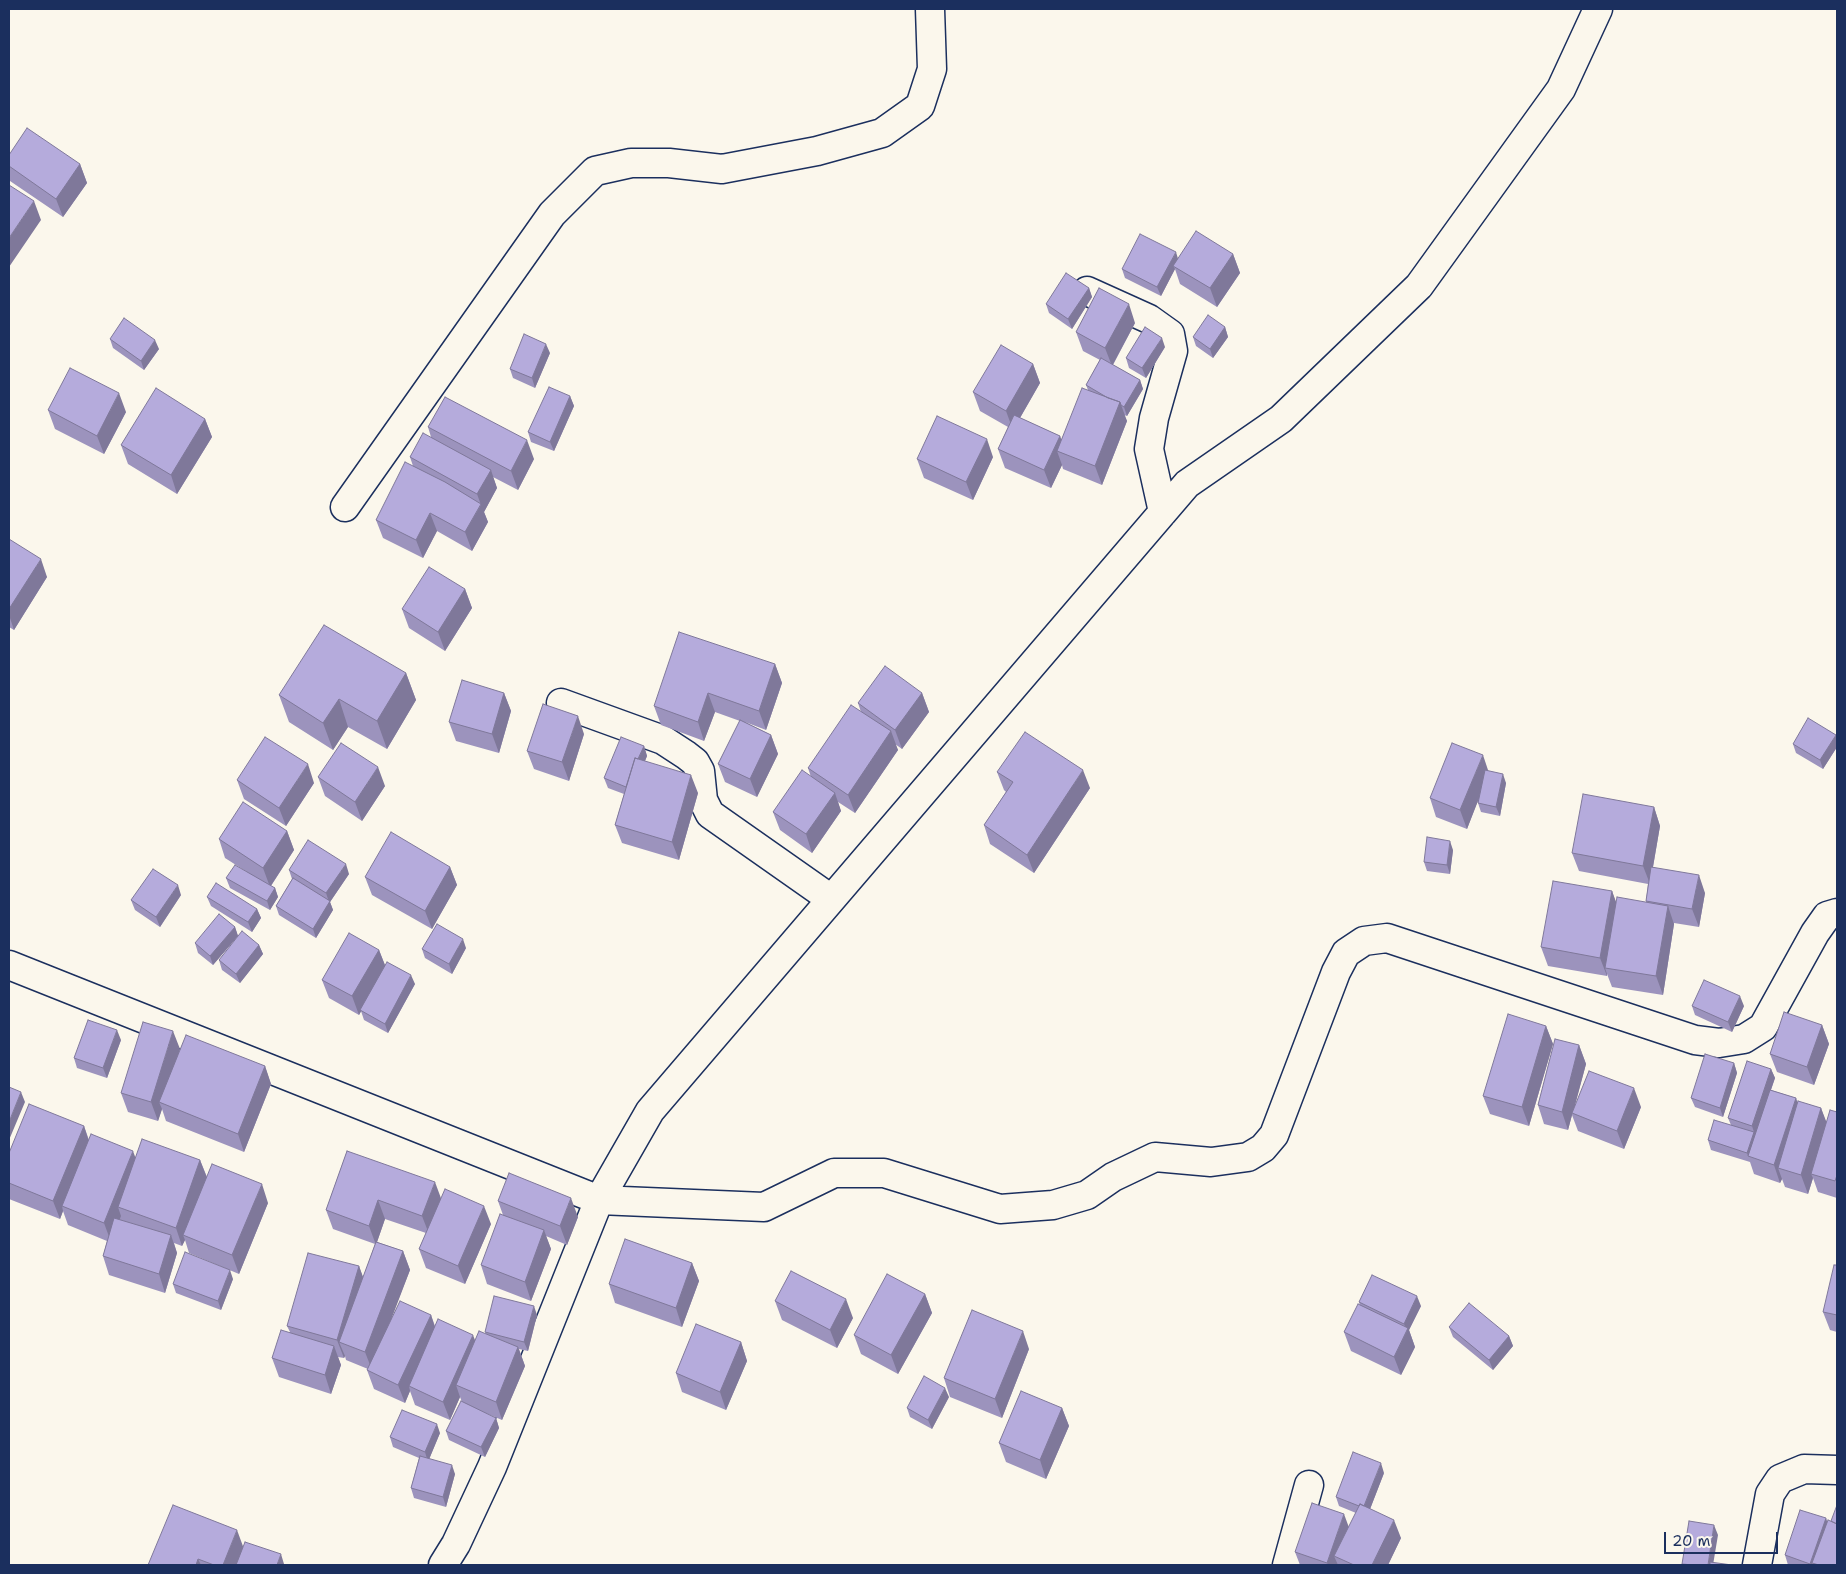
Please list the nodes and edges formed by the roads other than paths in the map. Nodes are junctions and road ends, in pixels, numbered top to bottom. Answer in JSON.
{"nodes":[{"id":1,"x":930,"y":9,"type":"edge"},
{"id":2,"x":1598,"y":9,"type":"edge"},
{"id":3,"x":1088,"y":291,"type":"edge"},
{"id":4,"x":345,"y":507,"type":"dead end"},
{"id":5,"x":1162,"y":512,"type":"junction"},
{"id":6,"x":561,"y":702,"type":"dead end"},
{"id":7,"x":831,"y":899,"type":"junction"},
{"id":8,"x":1837,"y":913,"type":"edge"},
{"id":9,"x":9,"y":965,"type":"edge"},
{"id":10,"x":599,"y":1200,"type":"junction"},
{"id":11,"x":1837,"y":1470,"type":"edge"},
{"id":12,"x":1309,"y":1485,"type":"dead end"},
{"id":13,"x":443,"y":1565,"type":"edge"},
{"id":14,"x":1287,"y":1565,"type":"edge"},
{"id":15,"x":1757,"y":1565,"type":"edge"}],
"edges":[{"from":1,"to":4,"type":"street"},
{"from":2,"to":5,"type":"street"},
{"from":3,"to":5,"type":"street"},
{"from":5,"to":7,"type":"street"},
{"from":6,"to":7,"type":"street"},
{"from":7,"to":10,"type":"street"},
{"from":8,"to":10,"type":"street"},
{"from":9,"to":10,"type":"street"},
{"from":10,"to":13,"type":"street"},
{"from":11,"to":15,"type":"street"},
{"from":12,"to":14,"type":"street"}]}
